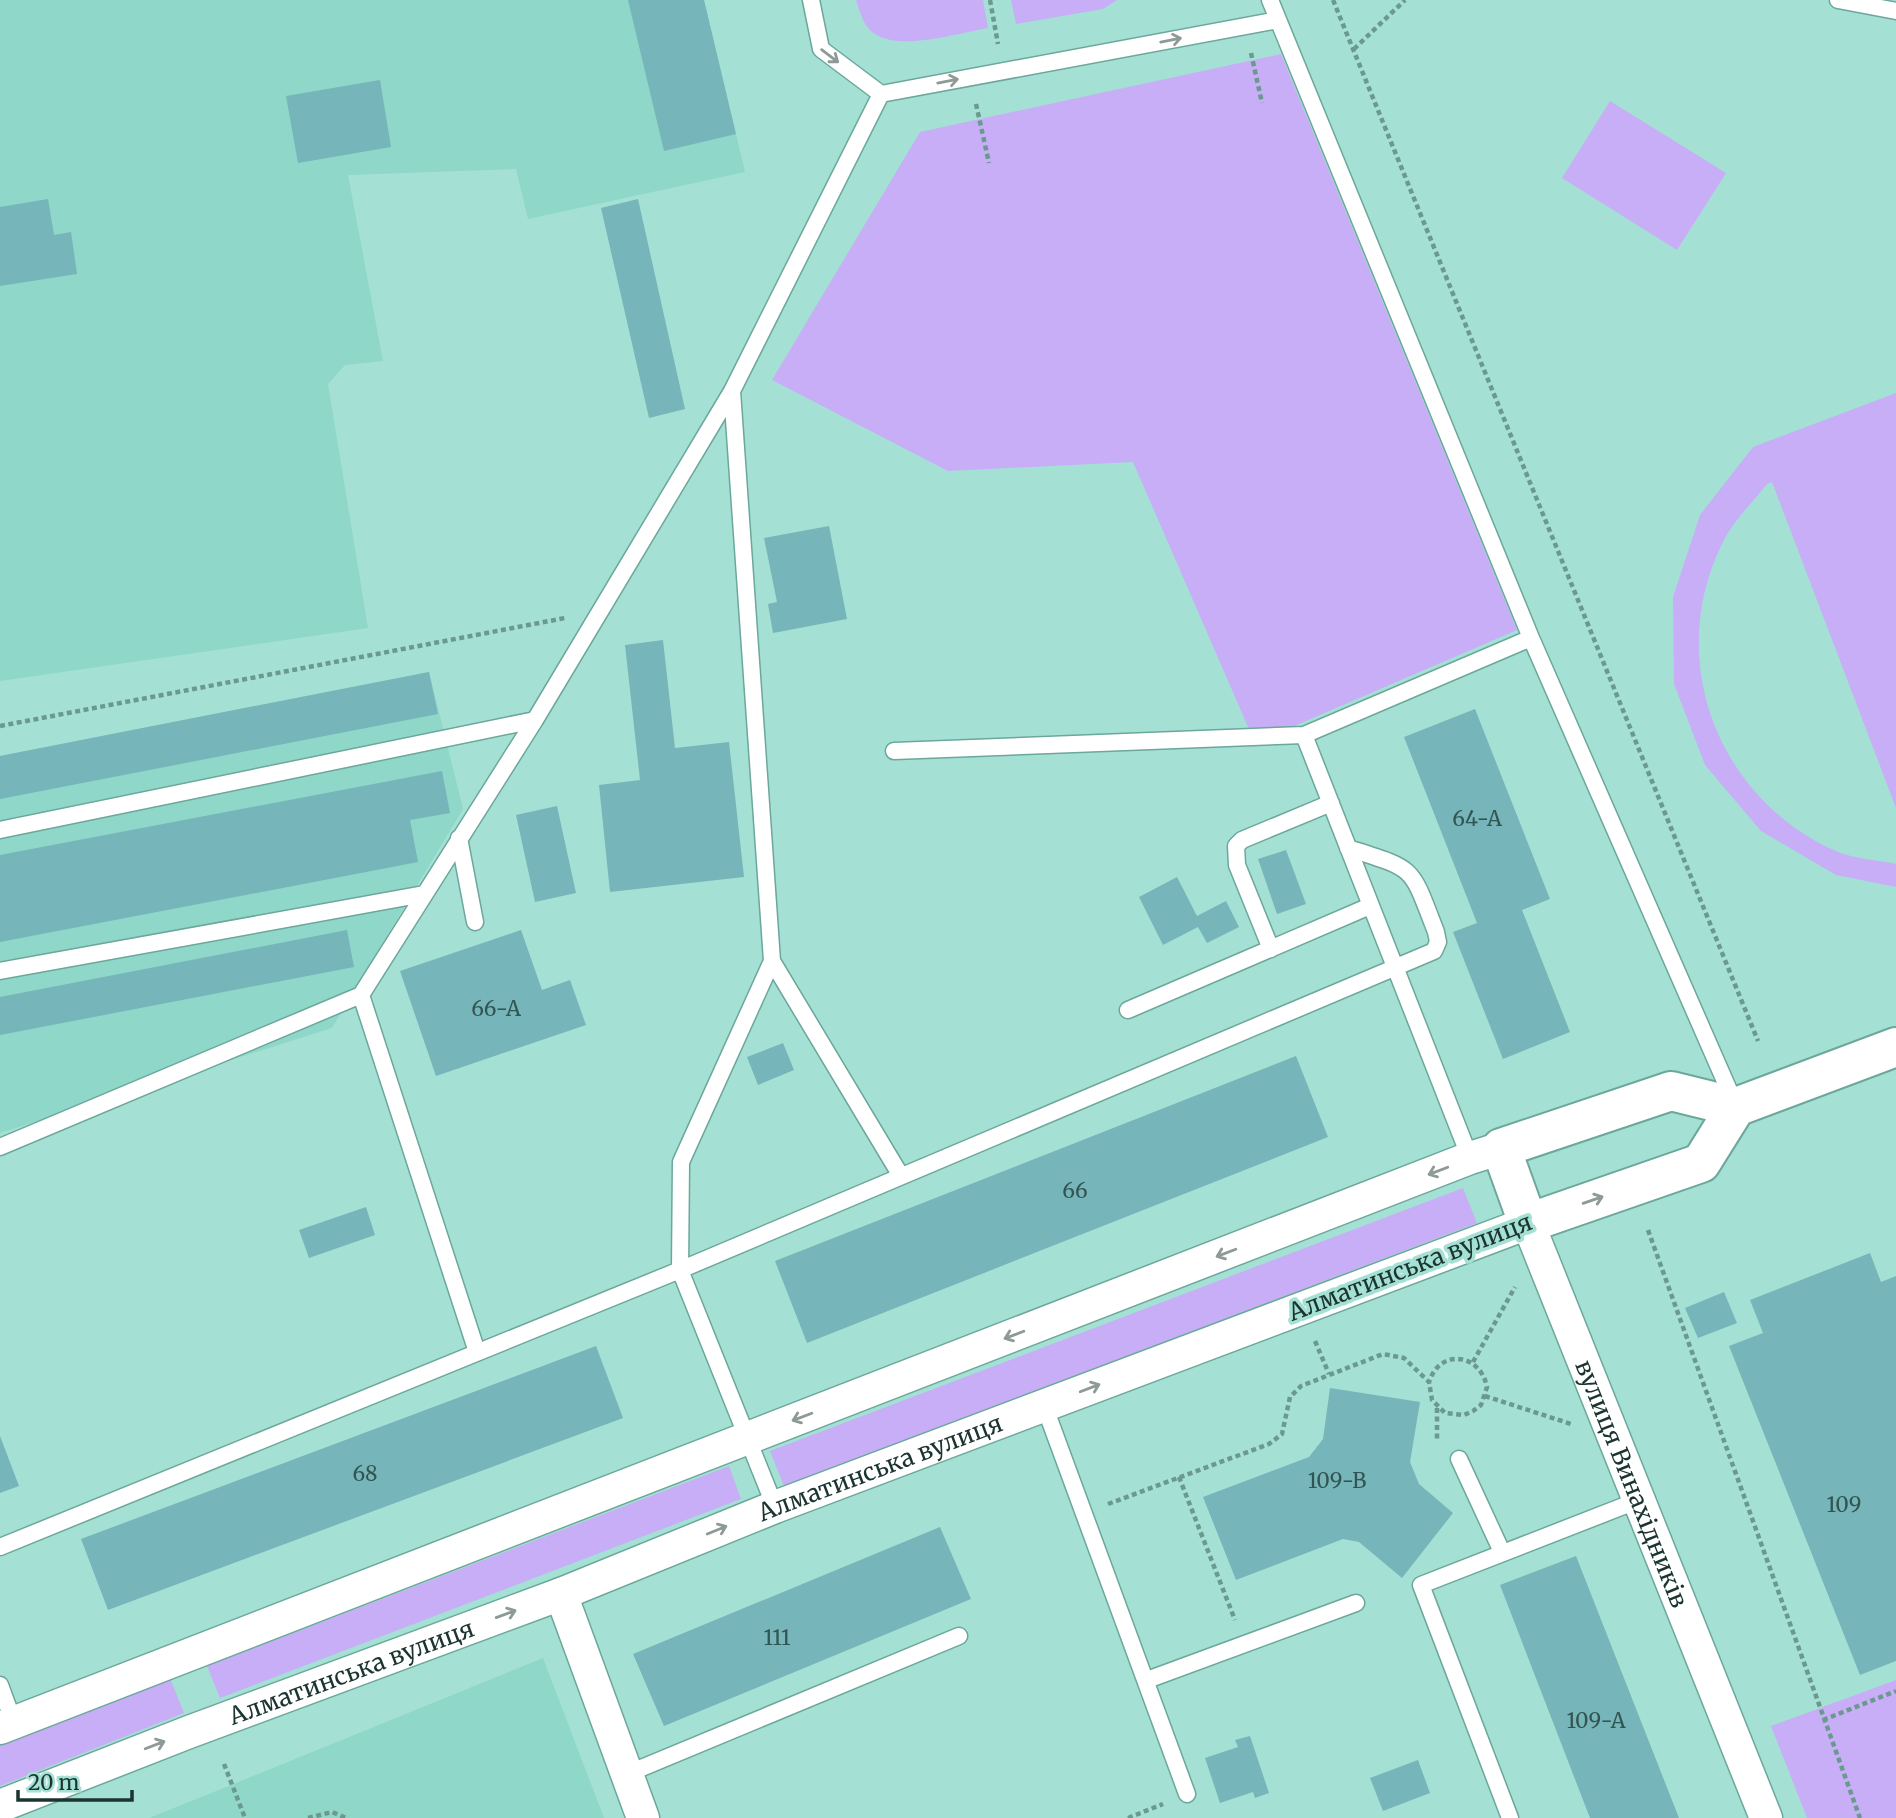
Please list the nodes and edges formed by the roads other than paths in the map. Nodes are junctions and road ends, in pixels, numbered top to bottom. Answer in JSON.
{"nodes":[{"id":1,"x":811,"y":0,"type":"edge"},
{"id":2,"x":1270,"y":0,"type":"edge"},
{"id":3,"x":1838,"y":0,"type":"edge"},
{"id":4,"x":1896,"y":11,"type":"edge"},
{"id":5,"x":1278,"y":20,"type":"junction"},
{"id":6,"x":881,"y":94,"type":"junction"},
{"id":7,"x":732,"y":391,"type":"junction"},
{"id":8,"x":1531,"y":638,"type":"junction"},
{"id":9,"x":535,"y":720,"type":"junction"},
{"id":10,"x":1304,"y":735,"type":"junction"},
{"id":11,"x":894,"y":751,"type":"dead end"},
{"id":12,"x":1331,"y":803,"type":"junction"},
{"id":13,"x":0,"y":830,"type":"edge"},
{"id":14,"x":459,"y":838,"type":"junction"},
{"id":15,"x":1348,"y":848,"type":"junction"},
{"id":16,"x":424,"y":894,"type":"junction"},
{"id":17,"x":1370,"y":906,"type":"junction"},
{"id":18,"x":474,"y":922,"type":"dead end"},
{"id":19,"x":1271,"y":949,"type":"junction"},
{"id":20,"x":772,"y":961,"type":"junction"},
{"id":21,"x":1394,"y":968,"type":"junction"},
{"id":22,"x":0,"y":971,"type":"edge"},
{"id":23,"x":361,"y":995,"type":"junction"},
{"id":24,"x":1128,"y":1010,"type":"dead end"},
{"id":25,"x":1896,"y":1046,"type":"edge"},
{"id":26,"x":1736,"y":1107,"type":"junction"},
{"id":27,"x":0,"y":1147,"type":"edge"},
{"id":28,"x":1485,"y":1153,"type":"junction"},
{"id":29,"x":901,"y":1177,"type":"junction"},
{"id":30,"x":1528,"y":1223,"type":"junction"},
{"id":31,"x":680,"y":1269,"type":"junction"},
{"id":32,"x":477,"y":1352,"type":"junction"},
{"id":33,"x":1044,"y":1405,"type":"junction"},
{"id":34,"x":748,"y":1437,"type":"junction"},
{"id":35,"x":1459,"y":1458,"type":"dead end"},
{"id":36,"x":1639,"y":1500,"type":"junction"},
{"id":37,"x":775,"y":1507,"type":"junction"},
{"id":38,"x":0,"y":1547,"type":"edge"},
{"id":39,"x":1502,"y":1552,"type":"junction"},
{"id":40,"x":561,"y":1594,"type":"junction"},
{"id":41,"x":1356,"y":1603,"type":"dead end"},
{"id":42,"x":959,"y":1636,"type":"dead end"},
{"id":43,"x":1147,"y":1680,"type":"junction"},
{"id":44,"x":0,"y":1685,"type":"edge"},
{"id":45,"x":7,"y":1725,"type":"edge"},
{"id":46,"x":627,"y":1774,"type":"junction"},
{"id":47,"x":1187,"y":1794,"type":"road end"},
{"id":48,"x":0,"y":1806,"type":"edge"},
{"id":49,"x":643,"y":1818,"type":"edge"},
{"id":50,"x":1510,"y":1818,"type":"edge"},
{"id":51,"x":1766,"y":1818,"type":"edge"}],
"edges":[{"from":1,"to":6,"type":"lane","one_way":true},
{"from":2,"to":5,"type":"lane"},
{"from":3,"to":4,"type":"lane"},
{"from":6,"to":5,"type":"lane","one_way":true},
{"from":5,"to":8,"type":"lane"},
{"from":6,"to":7,"type":"lane"},
{"from":7,"to":9,"type":"lane"},
{"from":7,"to":20,"type":"lane"},
{"from":8,"to":10,"type":"lane"},
{"from":8,"to":26,"type":"lane"},
{"from":9,"to":13,"type":"lane"},
{"from":9,"to":14,"type":"lane"},
{"from":10,"to":11,"type":"lane"},
{"from":10,"to":12,"type":"lane"},
{"from":12,"to":15,"type":"lane"},
{"from":12,"to":19,"type":"lane"},
{"from":14,"to":16,"type":"lane"},
{"from":14,"to":18,"type":"lane"},
{"from":15,"to":17,"type":"lane"},
{"from":15,"to":21,"type":"lane"},
{"from":16,"to":22,"type":"lane"},
{"from":16,"to":23,"type":"lane"},
{"from":17,"to":19,"type":"lane"},
{"from":17,"to":21,"type":"lane"},
{"from":19,"to":24,"type":"lane"},
{"from":20,"to":29,"type":"lane"},
{"from":20,"to":31,"type":"lane"},
{"from":21,"to":28,"type":"lane"},
{"from":21,"to":29,"type":"lane"},
{"from":23,"to":27,"type":"lane"},
{"from":23,"to":32,"type":"lane"},
{"from":25,"to":26,"type":"street"},
{"from":26,"to":28,"type":"street"},
{"from":30,"to":26,"type":"street","name":"Алматинська вулиця","one_way":true},
{"from":28,"to":30,"type":"street","name":"вулиця Винахідників"},
{"from":28,"to":34,"type":"street","one_way":true},
{"from":29,"to":31,"type":"lane"},
{"from":33,"to":30,"type":"street","name":"Алматинська вулиця","one_way":true},
{"from":30,"to":36,"type":"street","name":"вулиця Винахідників"},
{"from":31,"to":32,"type":"lane"},
{"from":31,"to":34,"type":"lane"},
{"from":32,"to":38,"type":"lane"},
{"from":33,"to":37,"type":"street","name":"Алматинська вулиця"},
{"from":33,"to":43,"type":"lane"},
{"from":34,"to":37,"type":"lane"},
{"from":34,"to":45,"type":"street"},
{"from":35,"to":39,"type":"lane"},
{"from":36,"to":39,"type":"lane"},
{"from":36,"to":51,"type":"street","name":"вулиця Винахідників"},
{"from":40,"to":37,"type":"street","name":"Алматинська вулиця","one_way":true},
{"from":39,"to":50,"type":"lane"},
{"from":40,"to":46,"type":"street"},
{"from":48,"to":40,"type":"street","name":"Алматинська вулиця","one_way":true},
{"from":41,"to":43,"type":"lane"},
{"from":42,"to":46,"type":"lane"},
{"from":43,"to":47,"type":"lane"},
{"from":44,"to":45,"type":"lane"},
{"from":46,"to":49,"type":"street"}]}
